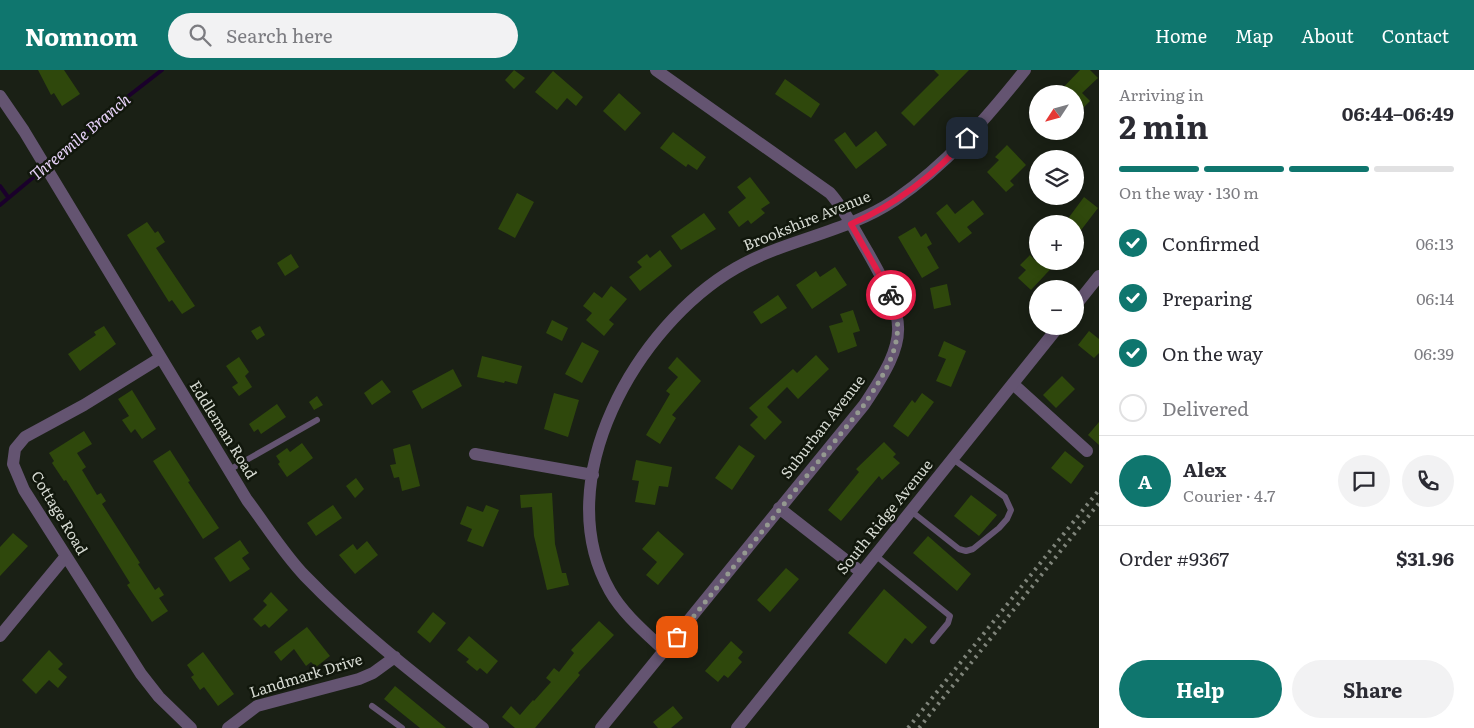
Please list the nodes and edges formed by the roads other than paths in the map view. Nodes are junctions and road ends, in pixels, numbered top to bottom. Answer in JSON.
{"nodes":[{"id":1,"x":656,"y":70,"type":"edge"},
{"id":2,"x":1025,"y":70,"type":"edge"},
{"id":3,"x":0,"y":96,"type":"edge"},
{"id":4,"x":851,"y":224,"type":"junction"},
{"id":5,"x":1099,"y":276,"type":"edge"},
{"id":6,"x":1084,"y":295,"type":"edge"},
{"id":7,"x":1052,"y":335,"type":"edge"},
{"id":8,"x":160,"y":358,"type":"junction"},
{"id":9,"x":1012,"y":384,"type":"junction"},
{"id":10,"x":317,"y":420,"type":"dead end"},
{"id":11,"x":1087,"y":451,"type":"dead end"},
{"id":12,"x":475,"y":454,"type":"dead end"},
{"id":13,"x":953,"y":458,"type":"junction"},
{"id":14,"x":229,"y":470,"type":"junction"},
{"id":15,"x":593,"y":475,"type":"junction"},
{"id":16,"x":779,"y":508,"type":"junction"},
{"id":17,"x":911,"y":511,"type":"junction"},
{"id":18,"x":875,"y":555,"type":"junction"},
{"id":19,"x":66,"y":556,"type":"junction"},
{"id":20,"x":861,"y":572,"type":"junction"},
{"id":21,"x":0,"y":636,"type":"edge"},
{"id":22,"x":933,"y":641,"type":"dead end"},
{"id":23,"x":665,"y":651,"type":"junction"},
{"id":24,"x":396,"y":657,"type":"junction"},
{"id":25,"x":372,"y":706,"type":"dead end"},
{"id":26,"x":474,"y":725,"type":"edge"},
{"id":27,"x":191,"y":728,"type":"edge"},
{"id":28,"x":228,"y":728,"type":"edge"},
{"id":29,"x":402,"y":728,"type":"edge"},
{"id":30,"x":601,"y":728,"type":"edge"},
{"id":31,"x":737,"y":728,"type":"edge"}],
"edges":[{"from":1,"to":4,"type":"street","name":"Suburban Avenue"},
{"from":2,"to":4,"type":"street","name":"Brookshire Avenue"},
{"from":3,"to":8,"type":"street","name":"Eddleman Road"},
{"from":4,"to":15,"type":"street","name":"Brookshire Avenue"},
{"from":4,"to":16,"type":"street","name":"Suburban Avenue"},
{"from":5,"to":6,"type":"street"},
{"from":7,"to":9,"type":"street","name":"South Ridge Avenue"},
{"from":8,"to":14,"type":"street","name":"Eddleman Road"},
{"from":8,"to":19,"type":"street","name":"Cottage Road"},
{"from":9,"to":11,"type":"street"},
{"from":9,"to":13,"type":"street","name":"South Ridge Avenue"},
{"from":10,"to":14,"type":"lane"},
{"from":12,"to":15,"type":"street"},
{"from":13,"to":17,"type":"street","name":"South Ridge Avenue"},
{"from":13,"to":17,"type":"lane"},
{"from":14,"to":24,"type":"street","name":"Eddleman Road"},
{"from":15,"to":23,"type":"street","name":"Brookshire Avenue"},
{"from":16,"to":20,"type":"street"},
{"from":16,"to":23,"type":"street","name":"Suburban Avenue"},
{"from":17,"to":18,"type":"street","name":"South Ridge Avenue"},
{"from":18,"to":20,"type":"street","name":"South Ridge Avenue"},
{"from":18,"to":22,"type":"lane"},
{"from":19,"to":21,"type":"street"},
{"from":19,"to":27,"type":"street","name":"Cottage Road"},
{"from":20,"to":31,"type":"street","name":"South Ridge Avenue"},
{"from":23,"to":30,"type":"street","name":"Suburban Avenue"},
{"from":24,"to":26,"type":"street","name":"Eddleman Road"},
{"from":24,"to":28,"type":"street","name":"Landmark Drive"},
{"from":25,"to":29,"type":"lane"}]}
